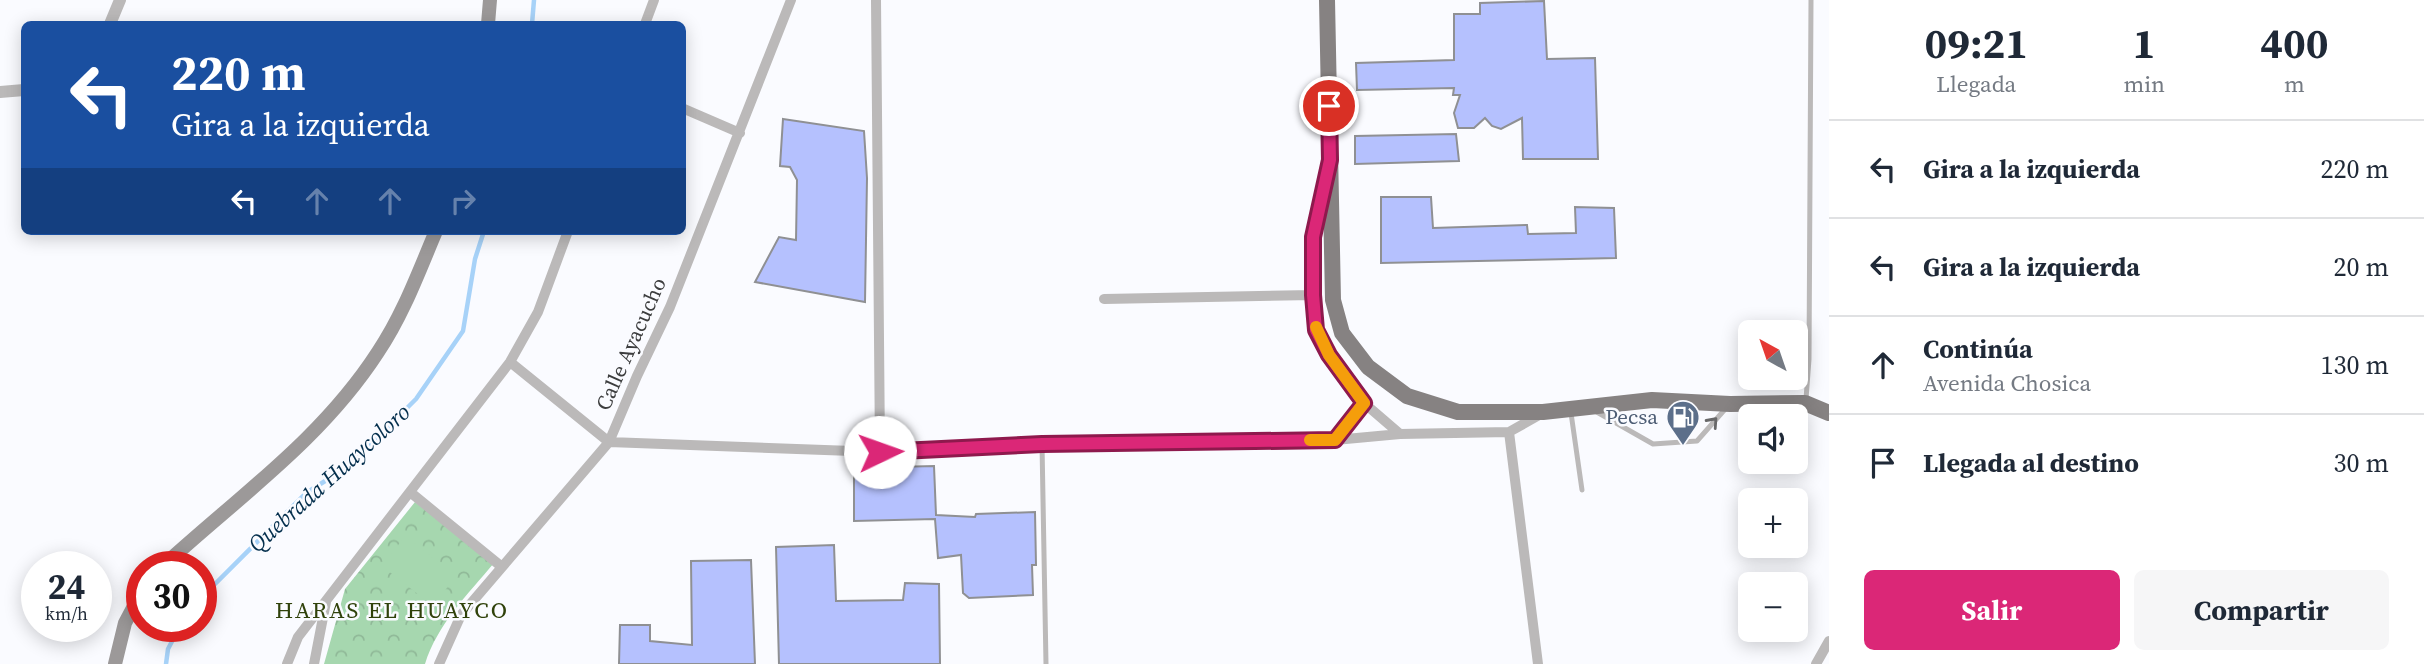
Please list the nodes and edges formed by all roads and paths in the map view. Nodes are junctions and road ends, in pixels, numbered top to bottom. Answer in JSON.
{"nodes":[{"id":1,"x":120,"y":0,"type":"edge"},
{"id":2,"x":490,"y":0,"type":"edge"},
{"id":3,"x":654,"y":0,"type":"edge"},
{"id":4,"x":791,"y":0,"type":"edge"},
{"id":5,"x":876,"y":0,"type":"edge"},
{"id":6,"x":1327,"y":0,"type":"edge"},
{"id":7,"x":1811,"y":0,"type":"edge"},
{"id":8,"x":111,"y":21,"type":"edge"},
{"id":9,"x":488,"y":21,"type":"edge"},
{"id":10,"x":646,"y":21,"type":"edge"},
{"id":11,"x":21,"y":90,"type":"edge"},
{"id":12,"x":0,"y":92,"type":"edge"},
{"id":13,"x":686,"y":110,"type":"edge"},
{"id":14,"x":740,"y":133,"type":"junction"},
{"id":15,"x":1330,"y":160,"type":"junction"},
{"id":16,"x":434,"y":235,"type":"edge"},
{"id":17,"x":567,"y":235,"type":"edge"},
{"id":18,"x":1313,"y":295,"type":"junction"},
{"id":19,"x":1104,"y":299,"type":"dead end"},
{"id":20,"x":510,"y":362,"type":"junction"},
{"id":21,"x":1364,"y":403,"type":"junction"},
{"id":22,"x":1805,"y":403,"type":"junction"},
{"id":23,"x":1730,"y":404,"type":"junction"},
{"id":24,"x":1589,"y":408,"type":"junction"},
{"id":25,"x":1571,"y":411,"type":"junction"},
{"id":26,"x":1543,"y":412,"type":"junction"},
{"id":27,"x":1829,"y":413,"type":"edge"},
{"id":28,"x":1509,"y":432,"type":"junction"},
{"id":29,"x":1400,"y":434,"type":"junction"},
{"id":30,"x":1335,"y":440,"type":"junction"},
{"id":31,"x":609,"y":442,"type":"junction"},
{"id":32,"x":1042,"y":444,"type":"junction"},
{"id":33,"x":880,"y":452,"type":"junction"},
{"id":34,"x":1581,"y":489,"type":"dead end"},
{"id":35,"x":410,"y":492,"type":"junction"},
{"id":36,"x":180,"y":551,"type":"edge"},
{"id":37,"x":502,"y":567,"type":"junction"},
{"id":38,"x":327,"y":599,"type":"junction"},
{"id":39,"x":126,"y":621,"type":"edge"},
{"id":40,"x":1829,"y":641,"type":"edge"},
{"id":41,"x":115,"y":664,"type":"edge"},
{"id":42,"x":287,"y":664,"type":"edge"},
{"id":43,"x":314,"y":664,"type":"edge"},
{"id":44,"x":439,"y":664,"type":"edge"},
{"id":45,"x":1046,"y":664,"type":"edge"},
{"id":46,"x":1538,"y":664,"type":"edge"},
{"id":47,"x":1816,"y":664,"type":"edge"}],
"edges":[{"from":1,"to":8,"type":"street"},
{"from":2,"to":9,"type":"main road"},
{"from":3,"to":10,"type":"street"},
{"from":4,"to":14,"type":"street","name":"Calle Ayacucho"},
{"from":5,"to":33,"type":"street"},
{"from":6,"to":15,"type":"main road"},
{"from":7,"to":22,"type":"lane"},
{"from":11,"to":12,"type":"street"},
{"from":13,"to":14,"type":"street"},
{"from":14,"to":31,"type":"street","name":"Calle Ayacucho"},
{"from":15,"to":18,"type":"street"},
{"from":15,"to":26,"type":"main road"},
{"from":16,"to":36,"type":"main road"},
{"from":17,"to":20,"type":"street"},
{"from":18,"to":19,"type":"street"},
{"from":18,"to":21,"type":"street"},
{"from":20,"to":31,"type":"street"},
{"from":20,"to":35,"type":"street"},
{"from":21,"to":29,"type":"street"},
{"from":21,"to":30,"type":"street"},
{"from":22,"to":23,"type":"main road"},
{"from":22,"to":27,"type":"main road"},
{"from":23,"to":24,"type":"main road"},
{"from":24,"to":23,"type":"lane","one_way":true},
{"from":24,"to":25,"type":"main road"},
{"from":25,"to":26,"type":"main road"},
{"from":25,"to":34,"type":"lane"},
{"from":26,"to":28,"type":"street"},
{"from":28,"to":29,"type":"street"},
{"from":28,"to":46,"type":"street"},
{"from":29,"to":30,"type":"street"},
{"from":30,"to":32,"type":"street"},
{"from":31,"to":33,"type":"street"},
{"from":31,"to":37,"type":"street","name":"Calle Ayacucho"},
{"from":32,"to":33,"type":"street"},
{"from":32,"to":45,"type":"lane"},
{"from":35,"to":37,"type":"street"},
{"from":35,"to":38,"type":"street"},
{"from":37,"to":44,"type":"street","name":"Calle Ayacucho"},
{"from":38,"to":42,"type":"street"},
{"from":38,"to":43,"type":"street"},
{"from":39,"to":41,"type":"main road"},
{"from":40,"to":47,"type":"street"}]}
